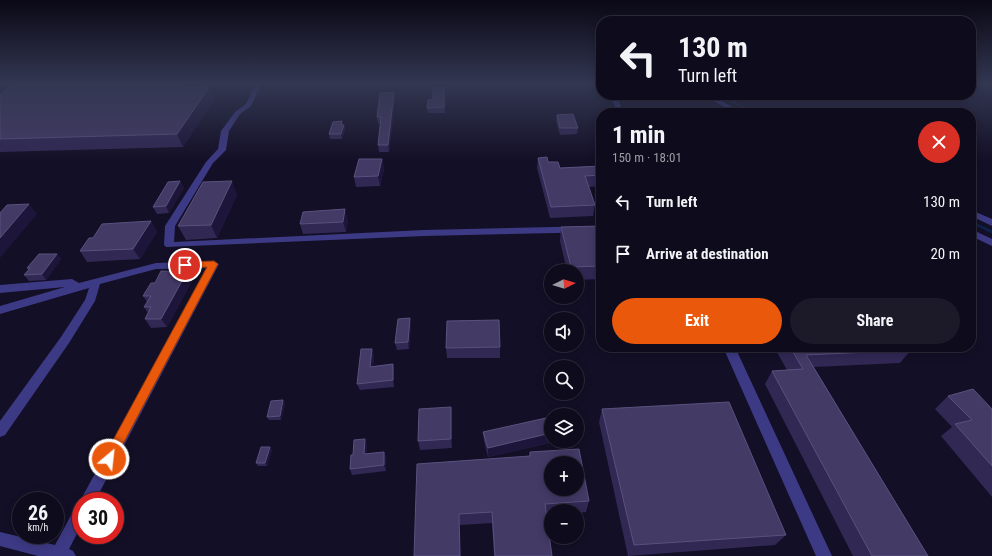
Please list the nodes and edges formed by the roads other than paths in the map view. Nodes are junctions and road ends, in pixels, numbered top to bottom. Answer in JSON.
{"nodes":[{"id":1,"x":244,"y":109,"type":"edge"},
{"id":2,"x":976,"y":215,"type":"edge"},
{"id":3,"x":992,"y":223,"type":"edge"},
{"id":4,"x":596,"y":229,"type":"edge"},
{"id":5,"x":976,"y":235,"type":"edge"},
{"id":6,"x":992,"y":243,"type":"edge"},
{"id":7,"x":95,"y":284,"type":"junction"},
{"id":8,"x":78,"y":288,"type":"junction"},
{"id":9,"x":0,"y":289,"type":"edge"},
{"id":10,"x":0,"y":310,"type":"edge"},
{"id":11,"x":731,"y":352,"type":"edge"},
{"id":12,"x":0,"y":431,"type":"edge"},
{"id":13,"x":91,"y":492,"type":"edge"},
{"id":14,"x":72,"y":531,"type":"edge"},
{"id":15,"x":0,"y":540,"type":"edge"},
{"id":16,"x":61,"y":555,"type":"edge"},
{"id":17,"x":824,"y":556,"type":"edge"}],
"edges":[{"from":1,"to":4,"type":"street"},
{"from":2,"to":3,"type":"street"},
{"from":5,"to":6,"type":"street"},
{"from":7,"to":8,"type":"street"},
{"from":7,"to":12,"type":"street"},
{"from":7,"to":13,"type":"street"},
{"from":8,"to":9,"type":"street"},
{"from":8,"to":10,"type":"street"},
{"from":11,"to":17,"type":"street"},
{"from":14,"to":16,"type":"street"},
{"from":15,"to":16,"type":"street"}]}
